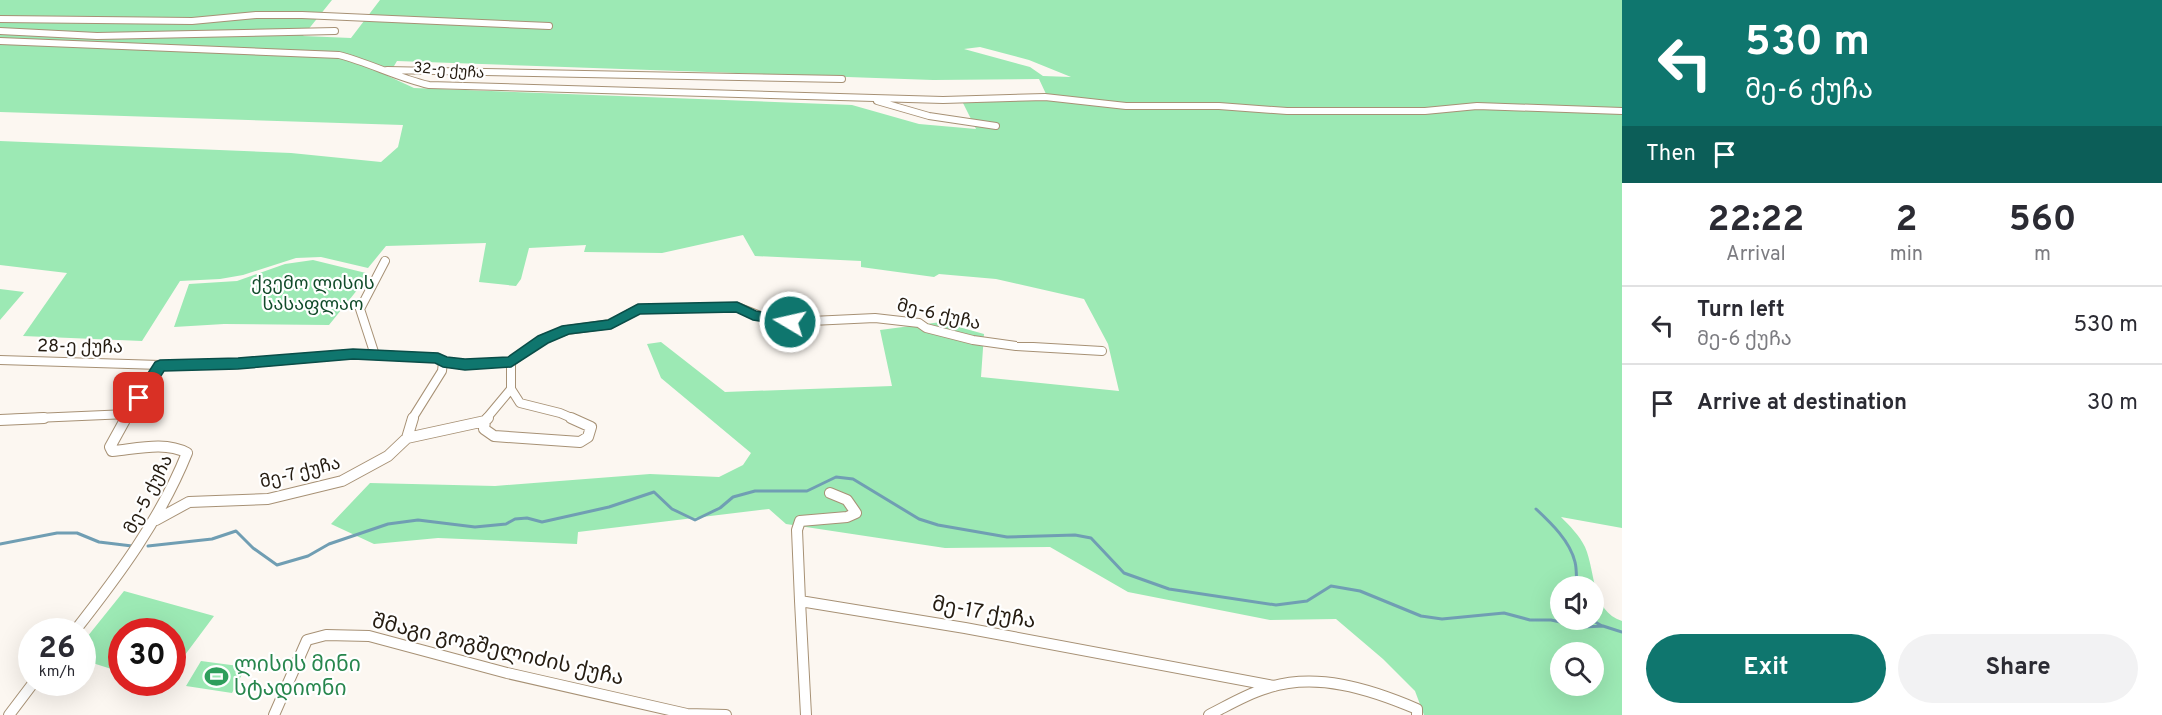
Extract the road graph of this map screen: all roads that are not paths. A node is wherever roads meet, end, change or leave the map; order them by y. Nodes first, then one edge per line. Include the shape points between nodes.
1 (0, 20) edge
2 (549, 26) dead end
3 (335, 30) dead end
4 (0, 31) edge
5 (0, 41) edge
6 (383, 70) junction
7 (842, 79) dead end
8 (865, 98) junction
9 (1622, 111) edge
10 (996, 126) dead end
11 (385, 261) dead end
12 (1102, 351) dead end
13 (375, 355) junction
14 (0, 360) edge
15 (443, 362) junction
16 (511, 362) junction
17 (160, 365) junction
18 (511, 389) junction
19 (128, 414) junction
20 (0, 420) edge
21 (484, 421) junction
22 (407, 438) junction
23 (830, 493) dead end
24 (153, 522) junction
25 (800, 601) junction
26 (85, 618) edge
27 (1274, 686) junction
28 (23, 696) edge
29 (1233, 709) edge
30 (1417, 712) edge
31 (9, 715) edge
32 (274, 715) edge
33 (726, 715) edge
34 (806, 715) edge
35 (1209, 715) edge

1 - 2 street via 192,21 302,15
3 - 4 street via 97,36
5 - 6 street, 32-ე ქუჩა via 339,55
6 - 7 street
6 - 8 street, 32-ე ქუჩა via 406,80 439,85
8 - 9 street via 1045,97 1126,106 1287,111 1425,111 1477,106
8 - 10 street via 929,116
11 - 13 street via 360,309
12 - 16 street, მე-6 ქუჩა via 973,340 919,323 875,318 790,322 753,315 737,307 638,309 611,324 567,330 543,339
13 - 15 street via 438,358
13 - 17 street
14 - 17 street, 28-ე ქუჩა
15 - 16 street
15 - 22 street via 442,371 410,422
16 - 18 street
17 - 19 street
18 - 21 street
18 - 21 street via 520,403 560,413 591,427 588,437 580,442 494,436 484,429
19 - 20 street
19 - 24 street, მე-5 ქუჩა via 110,447 112,451 157,447 181,448 187,453 176,483
21 - 22 street, მე-7 ქუჩა
22 - 24 street, მე-7 ქუჩა via 388,456 342,481 268,499 189,502
23 - 25 street via 847,500 856,513 800,521
24 - 26 street, მე-5 ქუჩა via 139,548
25 - 27 street, მე-17 ქუჩა
25 - 34 street
27 - 29 street
27 - 30 street via 1313,681 1351,686 1391,697
28 - 31 street
29 - 35 street
32 - 33 street, შმაგი გოგშელიძის ქუჩა via 307,640 326,635 369,636 507,673 687,714

